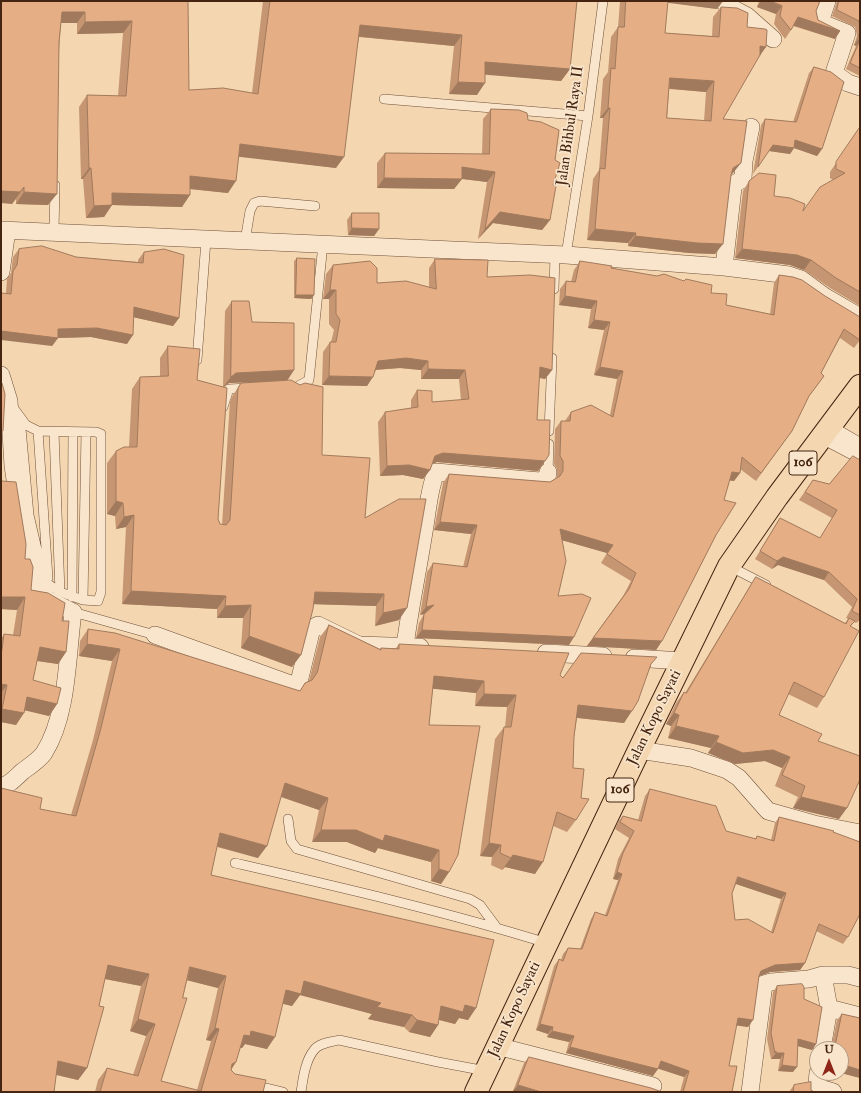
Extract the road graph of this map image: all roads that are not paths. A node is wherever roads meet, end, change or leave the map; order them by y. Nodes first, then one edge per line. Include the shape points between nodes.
1 (603, 1) edge
2 (724, 1) edge
3 (827, 1) edge
4 (773, 39) dead end
5 (860, 87) edge
6 (384, 99) dead end
7 (588, 116) junction
8 (751, 127) dead end
9 (55, 179) edge
10 (315, 206) dead end
11 (4, 230) edge
12 (54, 232) junction
13 (206, 240) junction
14 (245, 241) junction
15 (323, 244) junction
16 (560, 254) junction
17 (724, 267) junction
18 (1, 272) edge
19 (554, 301) edge
20 (860, 317) edge
21 (552, 348) edge
22 (196, 372) edge
23 (1, 375) edge
24 (284, 386) edge
25 (860, 386) edge
26 (260, 387) edge
27 (9, 401) junction
28 (223, 415) edge
29 (20, 418) junction
30 (38, 431) junction
31 (54, 432) junction
32 (73, 432) junction
33 (86, 432) junction
34 (825, 434) junction
35 (860, 447) edge
36 (7, 454) edge
37 (860, 459) edge
38 (548, 472) joint
39 (729, 566) junction
40 (48, 584) junction
41 (777, 591) edge
42 (60, 592) junction
43 (76, 603) junction
44 (155, 635) joint
45 (405, 646) junction
46 (431, 648) edge
47 (531, 652) edge
48 (684, 661) junction
49 (639, 750) junction
50 (1, 786) edge
51 (288, 819) dead end
52 (860, 833) edge
53 (235, 863) dead end
54 (497, 928) junction
55 (546, 943) junction
56 (823, 975) junction
57 (860, 978) edge
58 (829, 1008) junction
59 (860, 1016) edge
60 (823, 1041) edge
61 (497, 1046) junction
62 (486, 1071) junction
63 (242, 1083) edge
64 (817, 1084) edge
65 (653, 1086) dead end
66 (283, 1092) edge
67 (301, 1092) edge
68 (476, 1092) edge
69 (750, 1092) edge
70 (833, 1092) edge

1 - 7 lane, Jalan Bihbul Raya II
2 - 4 street via 747,16
3 - 5 street via 820,22 847,33 834,73 848,83
6 - 7 lane
7 - 16 lane, Jalan Bihbul Raya II
8 - 17 street via 743,179 734,184 733,188
9 - 12 lane
10 - 14 lane via 260,200 254,203 250,211
11 - 12 street
11 - 18 street
12 - 13 street
13 - 14 street
13 - 22 lane
14 - 15 street
15 - 16 street
15 - 24 lane via 309,380 292,391
16 - 17 street
16 - 19 lane, Jalan Bihbul Raya II
17 - 20 street via 789,275 801,279
21 - 38 lane
23 - 27 street
25 - 34 main road, Jalan Kopo Sayati / 106
26 - 28 lane via 229,389 224,399
27 - 29 lane
27 - 36 street
29 - 30 lane via 26,425
29 - 40 lane via 29,515 42,570
30 - 31 lane
30 - 40 lane
31 - 32 lane
31 - 42 lane
32 - 33 lane
32 - 43 lane
33 - 43 lane
33 - 43 lane via 96,432 101,434 102,438 101,592 98,601
34 - 35 street
34 - 37 lane
34 - 39 main road, Jalan Kopo Sayati / 106
36 - 43 street via 24,539 32,571 41,591 47,599
38 - 45 street via 548,478 540,482 436,472 430,487
39 - 41 lane
39 - 48 main road, Jalan Kopo Sayati / 106
40 - 42 lane
42 - 43 lane
43 - 44 lane
43 - 50 street via 63,698 51,741 43,755 12,781
44 - 45 street via 296,686 314,625 359,645
45 - 46 street
47 - 48 street
48 - 49 main road, Jalan Kopo Sayati / 106
49 - 52 street via 691,758 727,770 739,778 768,811
49 - 55 main road, Jalan Kopo Sayati / 106
51 - 54 lane via 291,841 297,849 470,899 480,906
53 - 54 lane via 338,886
54 - 55 lane
55 - 61 main road, Jalan Kopo Sayati / 106
56 - 57 street via 848,975
56 - 58 street
56 - 69 street via 764,984
58 - 59 street
58 - 60 street
61 - 62 main road, Jalan Kopo Sayati / 106
61 - 65 street
62 - 67 lane via 339,1040 323,1043 314,1049 304,1072
62 - 68 main road, Jalan Kopo Sayati / 106
63 - 66 lane
64 - 70 street

